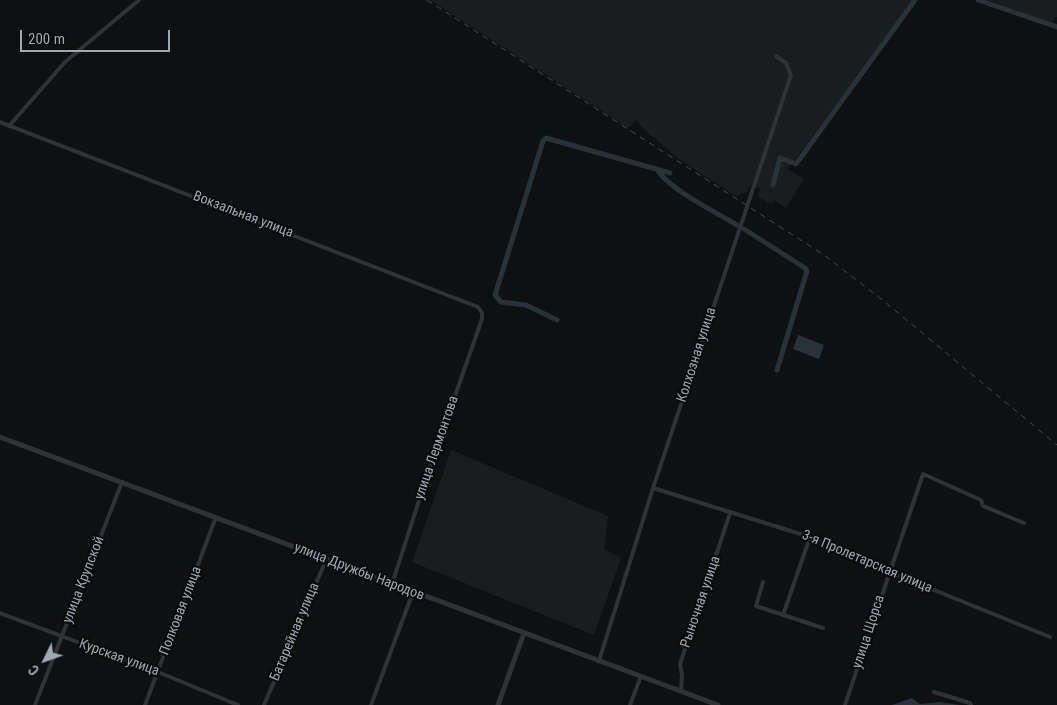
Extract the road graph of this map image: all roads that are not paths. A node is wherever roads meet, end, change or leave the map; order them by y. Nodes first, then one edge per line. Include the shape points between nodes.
1 (139, 0) edge
2 (776, 56) dead end
3 (0, 122) edge
4 (10, 126) junction
5 (482, 313) joint
6 (0, 437) edge
7 (122, 482) junction
8 (653, 488) junction
9 (730, 513) junction
10 (216, 517) junction
11 (1024, 523) dead end
12 (810, 537) junction
13 (326, 560) junction
14 (889, 570) junction
15 (764, 582) dead end
16 (392, 584) junction
17 (413, 592) junction
18 (0, 613) edge
19 (783, 615) junction
20 (508, 627) junction
21 (823, 628) dead end
22 (524, 633) junction
23 (62, 637) junction
24 (1050, 637) dead end
25 (536, 638) junction
26 (519, 647) junction
27 (599, 661) junction
28 (158, 672) junction
29 (641, 676) junction
30 (681, 691) junction
31 (934, 692) dead end
32 (35, 705) edge
33 (145, 705) edge
34 (238, 705) edge
35 (264, 705) edge
36 (371, 705) edge
37 (498, 705) edge
38 (630, 705) edge
39 (718, 705) edge
40 (844, 705) edge
41 (971, 705) edge

1 - 4 street via 65,62
2 - 8 street, Колхозная улица via 786,63 791,74
3 - 4 street, Вокзальная улица
4 - 5 street, Вокзальная улица via 462,300 478,307
5 - 16 street, улица Лермонтова via 480,327
6 - 7 street, улица Дружбы Народов
7 - 10 street, улица Дружбы Народов
7 - 23 street, улица Крупской
8 - 9 street, 3-я Пролетарская улица
8 - 27 street, Колхозная улица
9 - 12 street, 3-я Пролетарская улица
9 - 30 street, Рыночная улица via 680,664
10 - 13 street, улица Дружбы Народов
10 - 28 street, Полковая улица
11 - 14 street, улица Щорса via 983,506 981,500 923,474
12 - 14 street, 3-я Пролетарская улица
12 - 19 street
13 - 16 street, улица Дружбы Народов
13 - 35 street, Батарейная улица
14 - 24 street, 3-я Пролетарская улица
14 - 40 street, улица Щорса
15 - 19 street via 756,606
16 - 17 street, улица Дружбы Народов
17 - 20 street, улица Дружбы Народов
17 - 36 street
18 - 23 street, Курская улица
19 - 21 street
20 - 22 street, улица Дружбы Народов
20 - 26 street via 518,636
22 - 25 street, улица Дружбы Народов
22 - 26 street
23 - 28 street, Курская улица
23 - 32 street, улица Крупской
25 - 26 street via 527,639
25 - 27 street, улица Дружбы Народов
26 - 37 street
27 - 29 street, улица Дружбы Народов
28 - 33 street, Полковая улица
28 - 34 street, Курская улица
29 - 30 street, улица Дружбы Народов
29 - 38 street
30 - 39 street, улица Дружбы Народов
31 - 41 street

